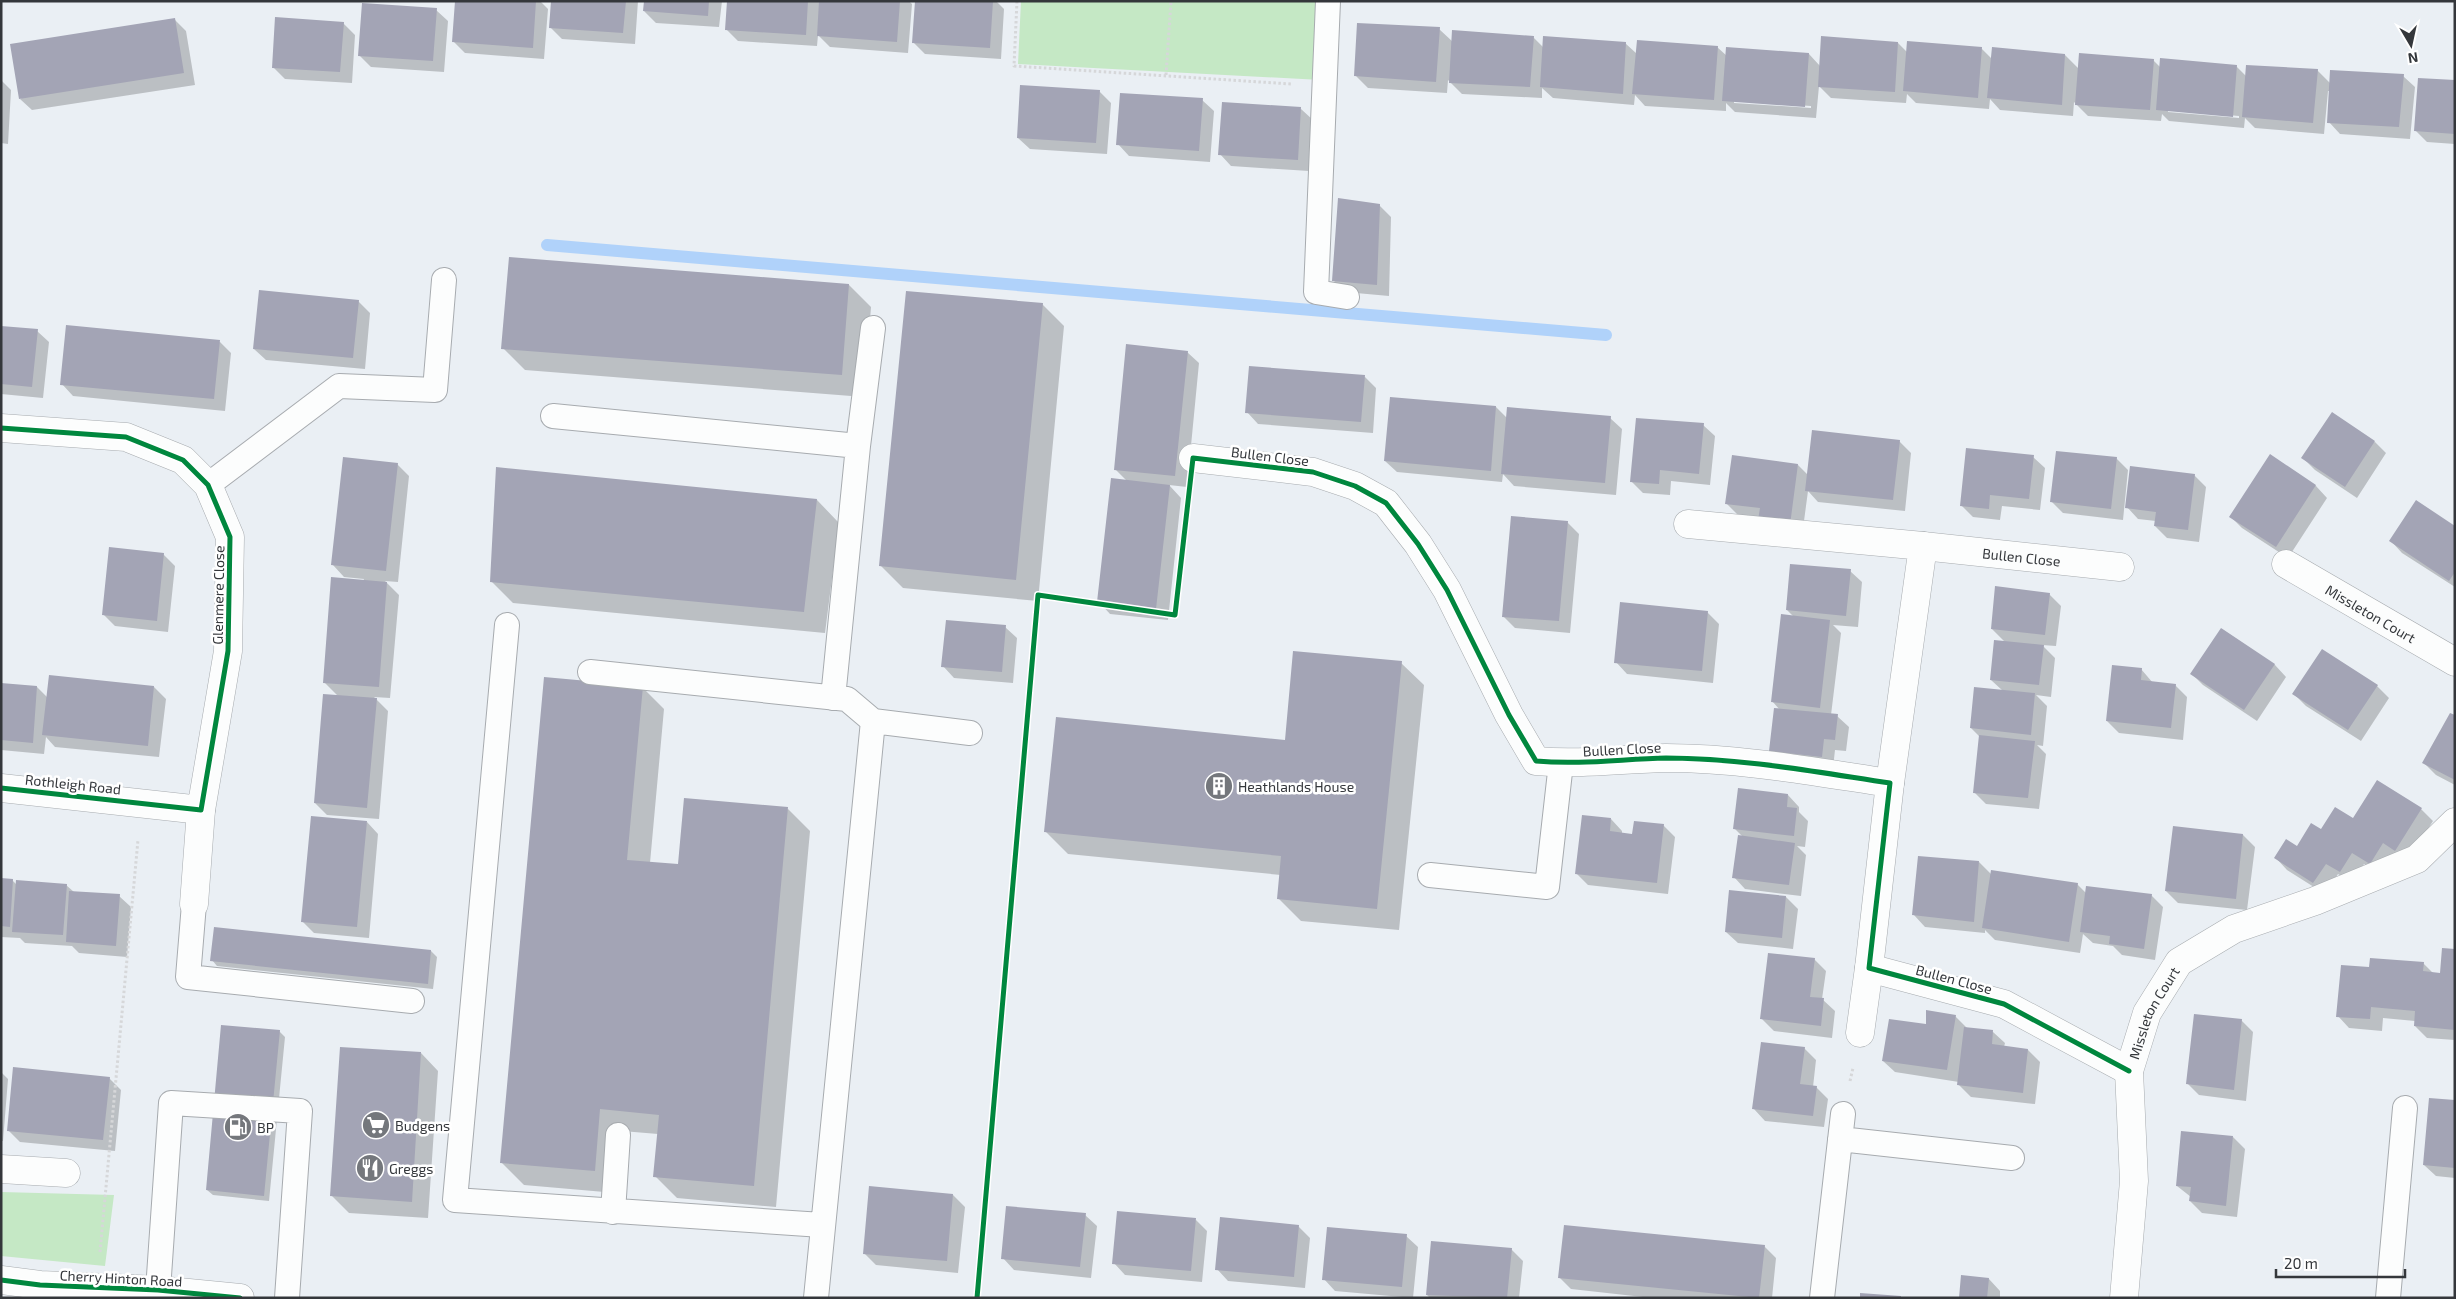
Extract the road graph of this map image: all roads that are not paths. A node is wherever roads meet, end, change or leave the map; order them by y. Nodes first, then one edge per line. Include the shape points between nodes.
1 (1328, 1) edge
2 (444, 280) dead end
3 (1347, 297) dead end
4 (872, 328) dead end
5 (553, 416) dead end
6 (1, 428) edge
7 (858, 446) junction
8 (1193, 458) dead end
9 (208, 485) junction
10 (1688, 524) dead end
11 (1923, 546) junction
12 (2286, 564) dead end
13 (2120, 567) dead end
14 (507, 625) dead end
15 (2455, 662) edge
16 (590, 672) dead end
17 (833, 698) junction
18 (873, 721) junction
19 (970, 733) dead end
20 (1561, 764) junction
21 (1890, 783) junction
22 (1, 788) edge
23 (201, 810) junction
24 (2450, 838) edge
25 (1430, 875) dead end
26 (194, 904) joint
27 (1869, 968) junction
28 (412, 1001) dead end
29 (1860, 1033) road end
30 (2129, 1071) junction
31 (2405, 1108) dead end
32 (1843, 1114) road end
33 (618, 1135) dead end
34 (1840, 1139) junction
35 (2012, 1158) dead end
36 (1, 1169) edge
37 (66, 1173) dead end
38 (613, 1212) junction
39 (822, 1225) junction
40 (1, 1280) edge
41 (158, 1290) junction
42 (39, 1291) edge
43 (240, 1298) edge
44 (287, 1298) edge
45 (816, 1298) edge
46 (1822, 1298) edge
47 (2124, 1298) edge
48 (2388, 1298) edge

1 - 3 lane via 1316,292
2 - 9 lane via 435,390 339,386
4 - 7 lane
5 - 7 lane
6 - 9 street, Glenmere Close via 126,437 183,460
7 - 17 lane
8 - 20 street, Bullen Close via 1313,472 1355,486 1386,503 1448,590 1509,715 1536,761
9 - 23 street, Glenmere Close via 230,537 228,651
10 - 11 street, Bullen Close
11 - 13 street, Bullen Close
11 - 21 street
12 - 15 street, Missleton Court
14 - 38 lane via 455,1200
16 - 17 lane
17 - 18 lane via 847,699
18 - 19 lane
18 - 39 lane
20 - 21 street, Bullen Close via 1667,758 1772,765
20 - 25 lane via 1547,887
21 - 27 street
22 - 23 street, Rothleigh Road
23 - 26 street, Glenmere Close
24 - 30 street, Missleton Court via 2417,859 2315,901 2234,929 2179,962 2147,1013
26 - 28 lane via 188,976
27 - 29 street
27 - 30 street, Bullen Close via 2004,1004
30 - 47 street, Missleton Court via 2134,1181
31 - 48 lane
32 - 34 lane
33 - 38 lane
34 - 35 lane
34 - 46 lane
36 - 37 street
38 - 39 lane
39 - 45 lane
40 - 42 street, Cherry Hinton Road
41 - 42 street, Cherry Hinton Road via 97,1288
41 - 43 street, Cherry Hinton Road
41 - 44 lane via 171,1103 300,1111

